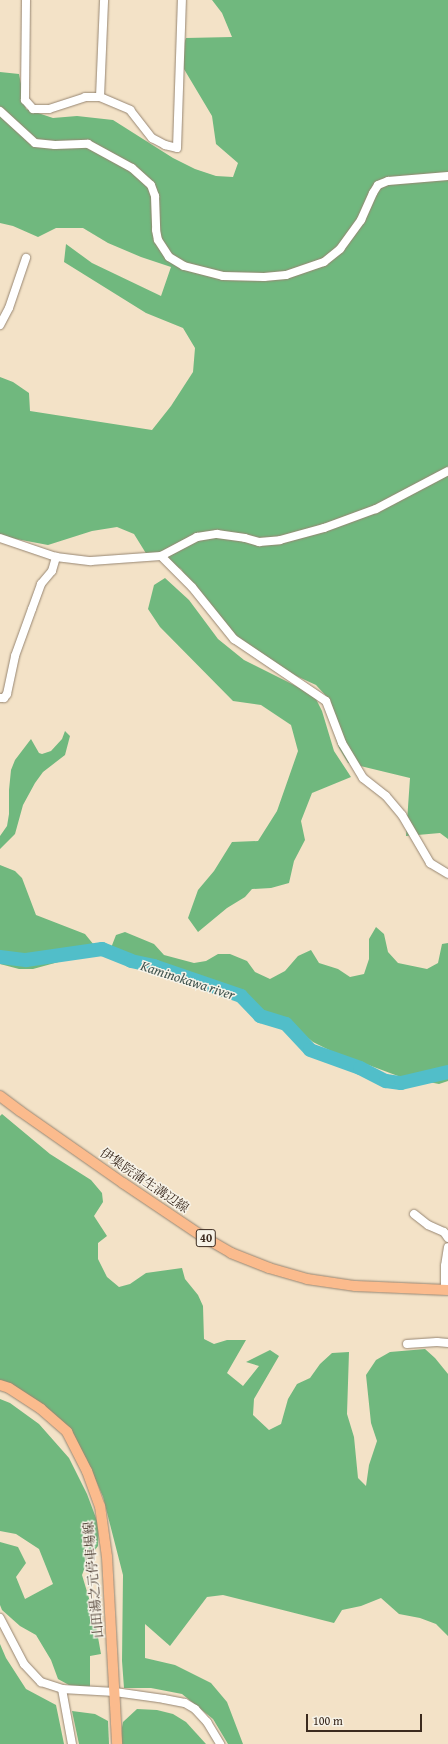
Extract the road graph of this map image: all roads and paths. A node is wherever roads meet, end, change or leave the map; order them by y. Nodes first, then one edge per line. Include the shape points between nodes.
1 (26, 0) edge
2 (104, 0) edge
3 (182, 0) edge
4 (100, 97) junction
5 (0, 110) edge
6 (448, 176) edge
7 (26, 258) dead end
8 (0, 325) edge
9 (448, 471) edge
10 (0, 538) edge
11 (161, 556) junction
12 (56, 557) junction
13 (0, 698) edge
14 (448, 874) edge
15 (0, 1096) edge
16 (414, 1214) dead end
17 (448, 1238) edge
18 (448, 1247) edge
19 (446, 1290) edge
20 (448, 1343) edge
21 (407, 1344) dead end
22 (0, 1385) edge
23 (0, 1618) edge
24 (62, 1689) junction
25 (115, 1692) junction
26 (72, 1744) edge
27 (117, 1744) edge
28 (220, 1744) edge

1 - 4 street via 25,100 33,109 49,109 84,97
2 - 4 street
3 - 4 street via 177,148 152,138 130,110
5 - 6 street via 34,143 88,144 132,168 151,186 155,196 158,240 169,257 184,266 223,276 286,275 324,262 340,249 361,220 378,185 388,181
7 - 8 street via 9,308
9 - 11 street via 376,509 324,528 280,540 259,542 217,534 197,537
10 - 12 street
11 - 12 street via 91,561
11 - 14 street via 192,587 234,639 326,701 342,743 364,778 386,796 402,815 430,863
12 - 13 street via 52,571 41,584 15,656 7,694
15 - 19 main road, 伊集院蒲生溝辺線 / 40 via 123,1183 231,1253 307,1279 355,1286
16 - 17 street via 428,1225 444,1232
18 - 19 street via 445,1266
20 - 21 street
22 - 25 main road, 山田湯之元停車場線 via 41,1409 68,1432 87,1471 100,1506 107,1557
23 - 24 street via 24,1664 41,1682
24 - 25 street
24 - 26 street
25 - 27 main road, 山田湯之元停車場線
25 - 28 street via 185,1703 199,1713

